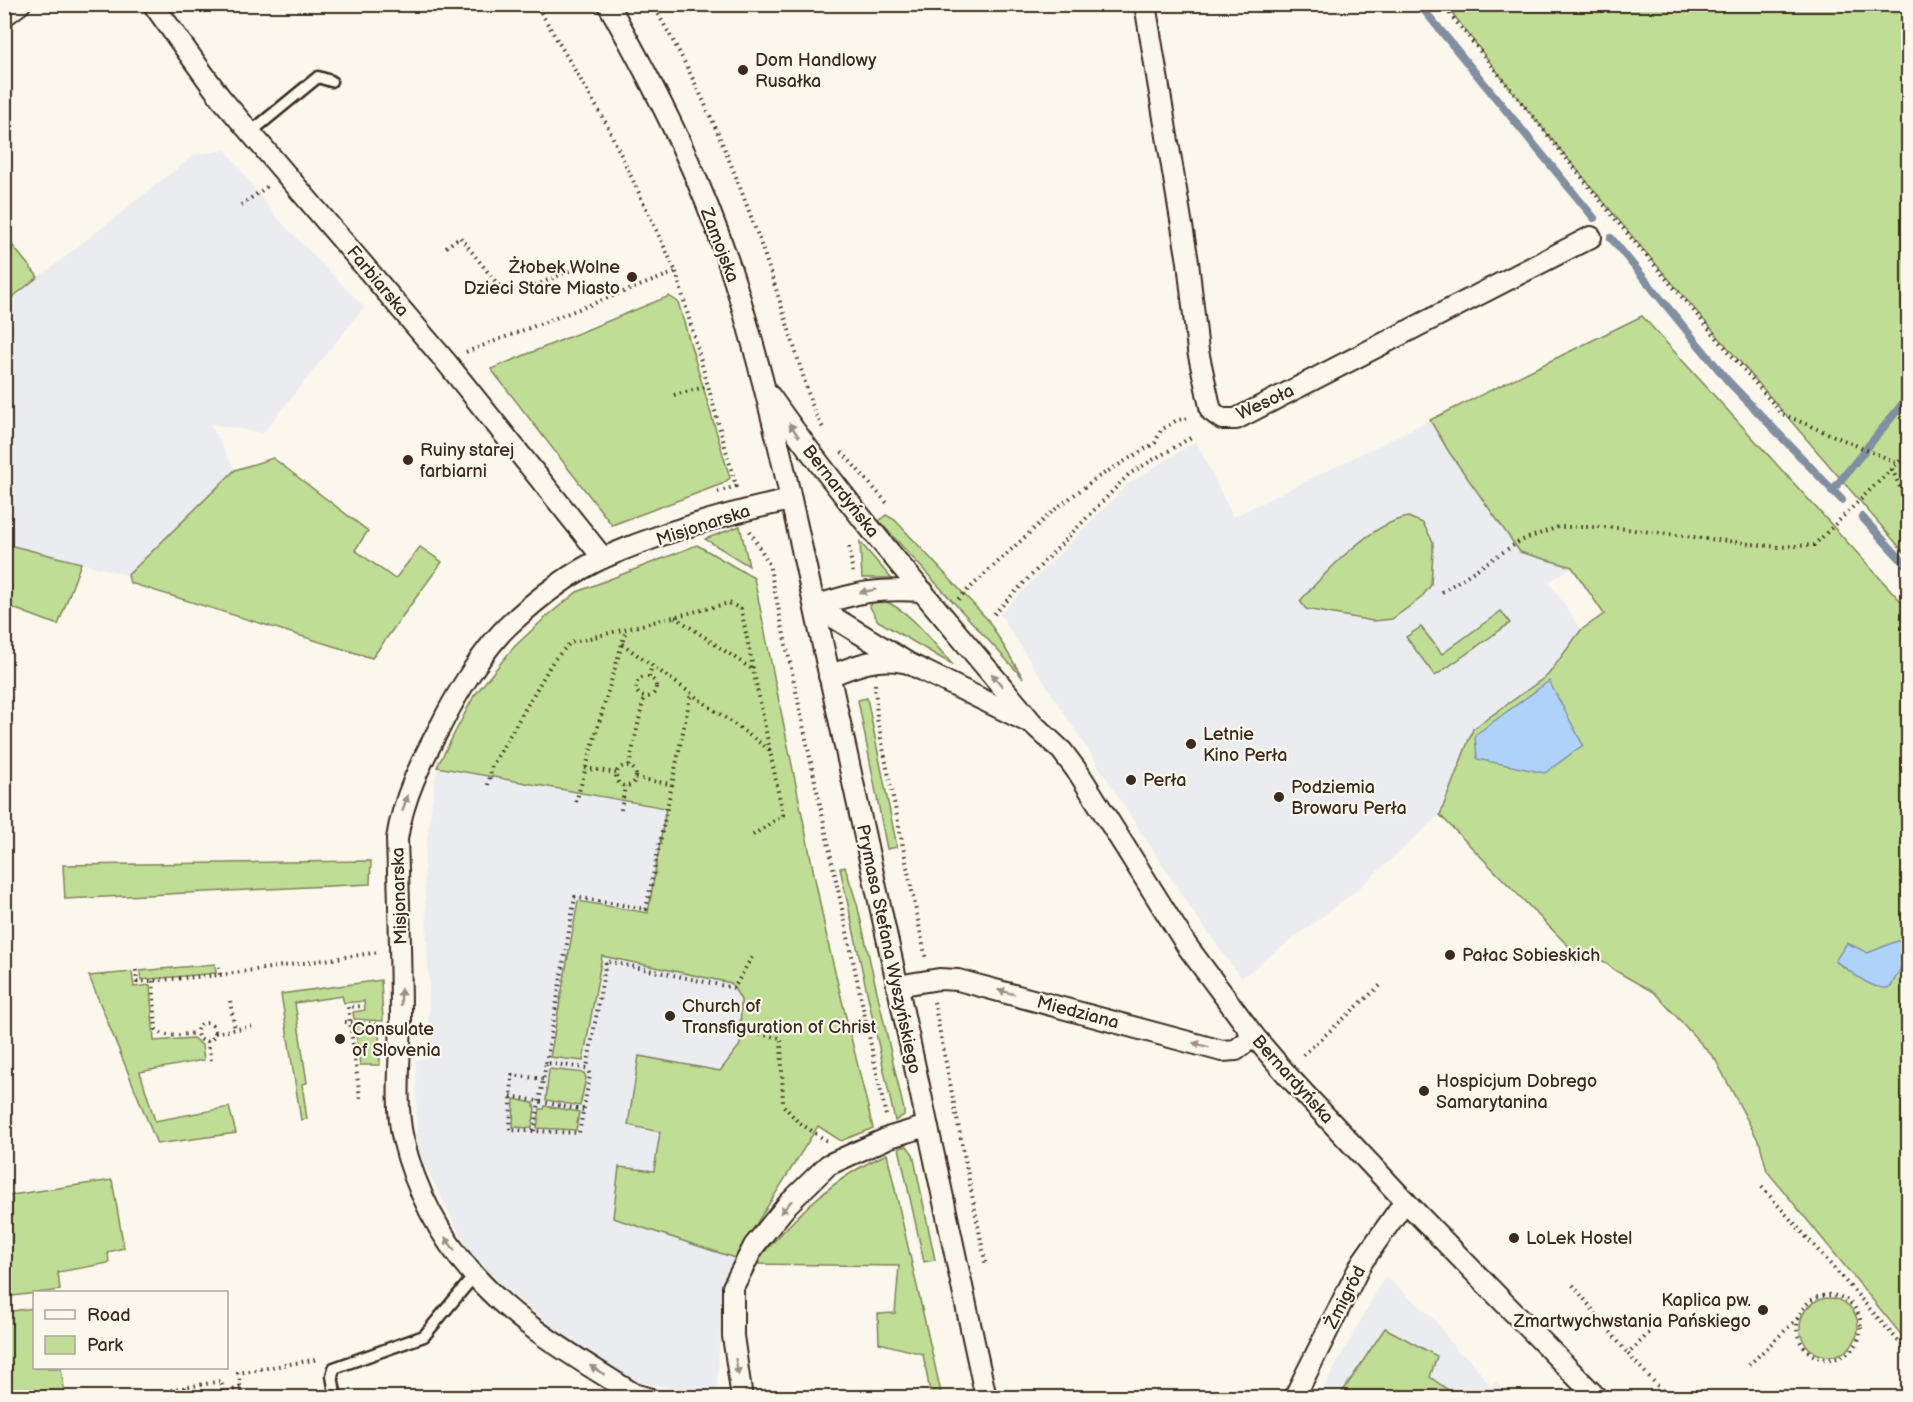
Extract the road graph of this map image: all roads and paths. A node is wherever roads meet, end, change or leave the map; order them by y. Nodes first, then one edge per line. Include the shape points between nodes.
1 (20, 4) edge
2 (153, 4) edge
3 (536, 4) edge
4 (608, 4) edge
5 (652, 4) edge
6 (1145, 4) edge
7 (1442, 4) edge
8 (4, 16) edge
9 (331, 81) dead end
10 (251, 132) junction
11 (269, 186) dead end
12 (241, 205) dead end
13 (1591, 237) dead end
14 (446, 248) dead end
15 (595, 260) dead end
16 (676, 272) junction
17 (457, 344) dead end
18 (465, 353) junction
19 (471, 362) dead end
20 (709, 386) junction
21 (765, 388) junction
22 (674, 395) dead end
23 (1211, 411) junction
24 (1192, 437) dead end
25 (829, 438) dead end
26 (835, 445) dead end
27 (1908, 453) edge
28 (1898, 464) junction
29 (1892, 469) junction
30 (710, 495) dead end
31 (790, 500) junction
32 (887, 503) dead end
33 (1908, 505) edge
34 (603, 558) junction
35 (769, 564) dead end
36 (923, 591) junction
37 (1442, 592) dead end
38 (815, 606) junction
39 (942, 613) junction
40 (994, 614) dead end
41 (675, 617) junction
42 (626, 629) junction
43 (622, 644) junction
44 (908, 663) junction
45 (652, 666) junction
46 (754, 671) junction
47 (829, 676) junction
48 (649, 677) junction
49 (691, 693) junction
50 (644, 697) junction
51 (1034, 725) junction
52 (770, 750) junction
53 (629, 766) junction
54 (585, 768) junction
55 (617, 773) junction
56 (636, 778) junction
57 (670, 784) junction
58 (488, 785) dead end
59 (625, 786) junction
60 (576, 802) dead end
61 (621, 810) dead end
62 (750, 837) dead end
63 (387, 951) dead end
64 (752, 957) dead end
65 (219, 963) dead end
66 (136, 970) dead end
67 (220, 975) junction
68 (153, 981) junction
69 (1382, 984) dead end
70 (897, 986) junction
71 (230, 1001) dead end
72 (362, 1006) dead end
73 (348, 1021) junction
74 (388, 1025) dead end
75 (255, 1026) dead end
76 (235, 1030) junction
77 (736, 1030) dead end
78 (196, 1033) junction
79 (215, 1033) junction
80 (1254, 1036) junction
81 (207, 1041) junction
82 (1303, 1055) dead end
83 (211, 1060) dead end
84 (546, 1063) junction
85 (587, 1068) junction
86 (543, 1080) junction
87 (511, 1096) junction
88 (360, 1098) dead end
89 (539, 1101) junction
90 (583, 1110) junction
91 (927, 1126) junction
92 (534, 1131) junction
93 (891, 1137) junction
94 (836, 1147) dead end
95 (1762, 1187) dead end
96 (1405, 1201) junction
97 (474, 1276) junction
98 (1574, 1285) dead end
99 (1798, 1318) junction
100 (1649, 1333) dead end
101 (1908, 1352) edge
102 (1628, 1354) junction
103 (328, 1357) dead end
104 (1749, 1365) dead end
105 (204, 1384) junction
106 (184, 1387) junction
107 (241, 1388) junction
108 (223, 1392) junction
109 (206, 1395) junction
110 (195, 1397) edge
111 (167, 1398) edge
112 (186, 1398) edge
113 (242, 1398) edge
114 (336, 1398) edge
115 (648, 1398) edge
116 (742, 1398) edge
117 (986, 1398) edge
118 (1294, 1398) edge
119 (1597, 1398) edge
120 (1669, 1398) edge

1 - 8 street
2 - 10 street, Farbiarska via 220,97
3 - 16 path via 606,123
4 - 21 street, Zamojska via 668,117 717,233
5 - 25 path via 677,46 721,142 762,250 813,409
6 - 23 street, Wesoła via 1188,262 1198,351
7 - 28 path via 1621,226 1782,414
9 - 10 lane via 318,77
10 - 34 street, Farbiarska via 447,363
11 - 12 path
13 - 23 street, Wesoła via 1236,419 1222,419
14 - 15 path via 460,237 503,291 518,292
16 - 18 path
16 - 20 path
17 - 18 path
18 - 19 path
20 - 22 path
20 - 30 path via 736,486
21 - 31 street, Zamojska
36 -> 21 street, Bernardyńska via 813,457
23 - 39 path via 1177,420 1161,430 1155,443 1053,510
24 - 40 path via 1129,474
26 - 32 path
27 - 28 path
28 - 29 path
29 - 33 path
29 - 37 path via 1814,545 1777,548 1609,527 1558,527 1520,541
31 - 34 street, Misjonarska via 743,510
31 - 38 street, Prymasa Stefana Wyszyńskiego
97 -> 34 street, Misjonarska via 429,1210 402,1137 397,839 400,819 436,733 493,645 509,625 553,589
35 - 93 path
36 -> 38 street via 882,588
36 - 39 street, Bernardyńska
38 - 44 street, Bernardyńska
38 - 47 street, Prymasa Stefana Wyszyńskiego
51 -> 39 street, Bernardyńska
41 - 42 path
41 - 46 path
41 - 46 path via 729,603 741,609
42 - 43 path
42 - 58 path via 570,643 553,661 492,766
43 - 45 path
43 - 54 path
44 - 47 street, Bernardyńska via 869,661
44 - 51 street, Bernardyńska
45 - 48 path
45 - 49 path
46 - 52 path
47 - 70 street, Prymasa Stefana Wyszyńskiego
48 - 50 path via 656,687 654,693
48 - 50 path via 642,677 636,685
49 - 52 path
49 - 57 path
50 - 53 path
51 - 80 street, Bernardyńska via 1062,751 1080,775 1187,946
52 - 62 path via 783,815
53 - 55 path via 623,766
53 - 56 path via 635,770
54 - 55 path
54 - 60 path
55 - 59 path via 618,781
56 - 57 path
56 - 59 path via 633,784
57 - 84 path via 646,909 575,897
59 - 61 path
63 - 67 path
64 - 85 path via 734,988 606,961
65 - 67 path
66 - 68 path via 137,982
67 - 68 path
68 - 78 path via 159,1033
69 - 82 path
80 -> 70 street, Miedziana via 1236,1050 1222,1051 958,980
70 - 91 street, Prymasa Stefana Wyszyńskiego
71 - 76 path
72 - 73 path via 348,1007
73 - 74 path
73 - 88 path
75 - 76 path
76 - 79 path
77 - 94 path via 781,1038 783,1105 798,1122
78 - 79 path via 206,1023
78 - 81 path via 199,1039
79 - 81 path
80 - 96 street, Bernardyńska
81 - 83 path
84 - 85 path
84 - 86 path
85 - 90 path via 590,1075
86 - 87 path via 512,1075
86 - 89 path
87 - 89 path
87 - 92 path via 510,1130
89 - 90 path
89 - 92 path
90 - 92 path via 579,1133
91 - 93 street
91 - 117 street, Prymasa Stefana Wyszyńskiego
93 -> 116 street via 828,1166 788,1204 754,1246 733,1287 733,1336
95 - 101 path
96 - 118 street, Żmigród via 1362,1262
96 - 119 street, Bernardyńska
97 - 114 lane via 424,1336 334,1368
115 -> 97 street, Misjonarska via 634,1394 544,1336
98 - 102 path
99 - 99 path via 1802,1344 1816,1356 1826,1359 1845,1354 1858,1340 1860,1320 1841,1298 1821,1296 1812,1300
99 - 104 path
100 - 102 path
102 - 120 path
103 - 107 path via 238,1373
105 - 106 path
105 - 108 path via 221,1381
105 - 109 path
106 - 111 path via 166,1391
106 - 112 path
107 - 108 path
107 - 113 path
108 - 109 path
109 - 110 path

